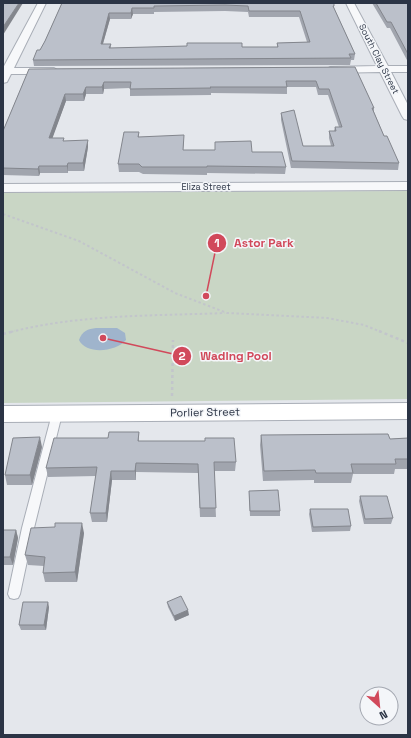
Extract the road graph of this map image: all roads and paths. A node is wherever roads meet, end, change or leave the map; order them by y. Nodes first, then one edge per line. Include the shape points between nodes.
1 (42, 3) edge
2 (350, 3) edge
3 (384, 69) junction
4 (408, 69) edge
5 (316, 70) edge
6 (63, 71) edge
7 (4, 74) edge
8 (408, 116) edge
9 (408, 186) edge
10 (3, 188) edge
11 (3, 214) edge
12 (227, 313) junction
13 (3, 334) edge
14 (173, 340) dead end
15 (408, 343) edge
16 (172, 399) dead end
17 (408, 411) edge
18 (3, 414) edge
19 (57, 414) junction
20 (14, 594) dead end

1 - 7 street
2 - 3 street, South Clay Street
3 - 4 street
3 - 5 street
3 - 8 street, South Clay Street
6 - 7 street
9 - 10 street, Eliza Street
11 - 12 path via 79,241 175,293
12 - 13 path via 76,321 24,328
12 - 15 path via 327,318 364,325
14 - 16 path
17 - 19 street, Porlier Street
18 - 19 street, Porlier Street
19 - 20 lane

